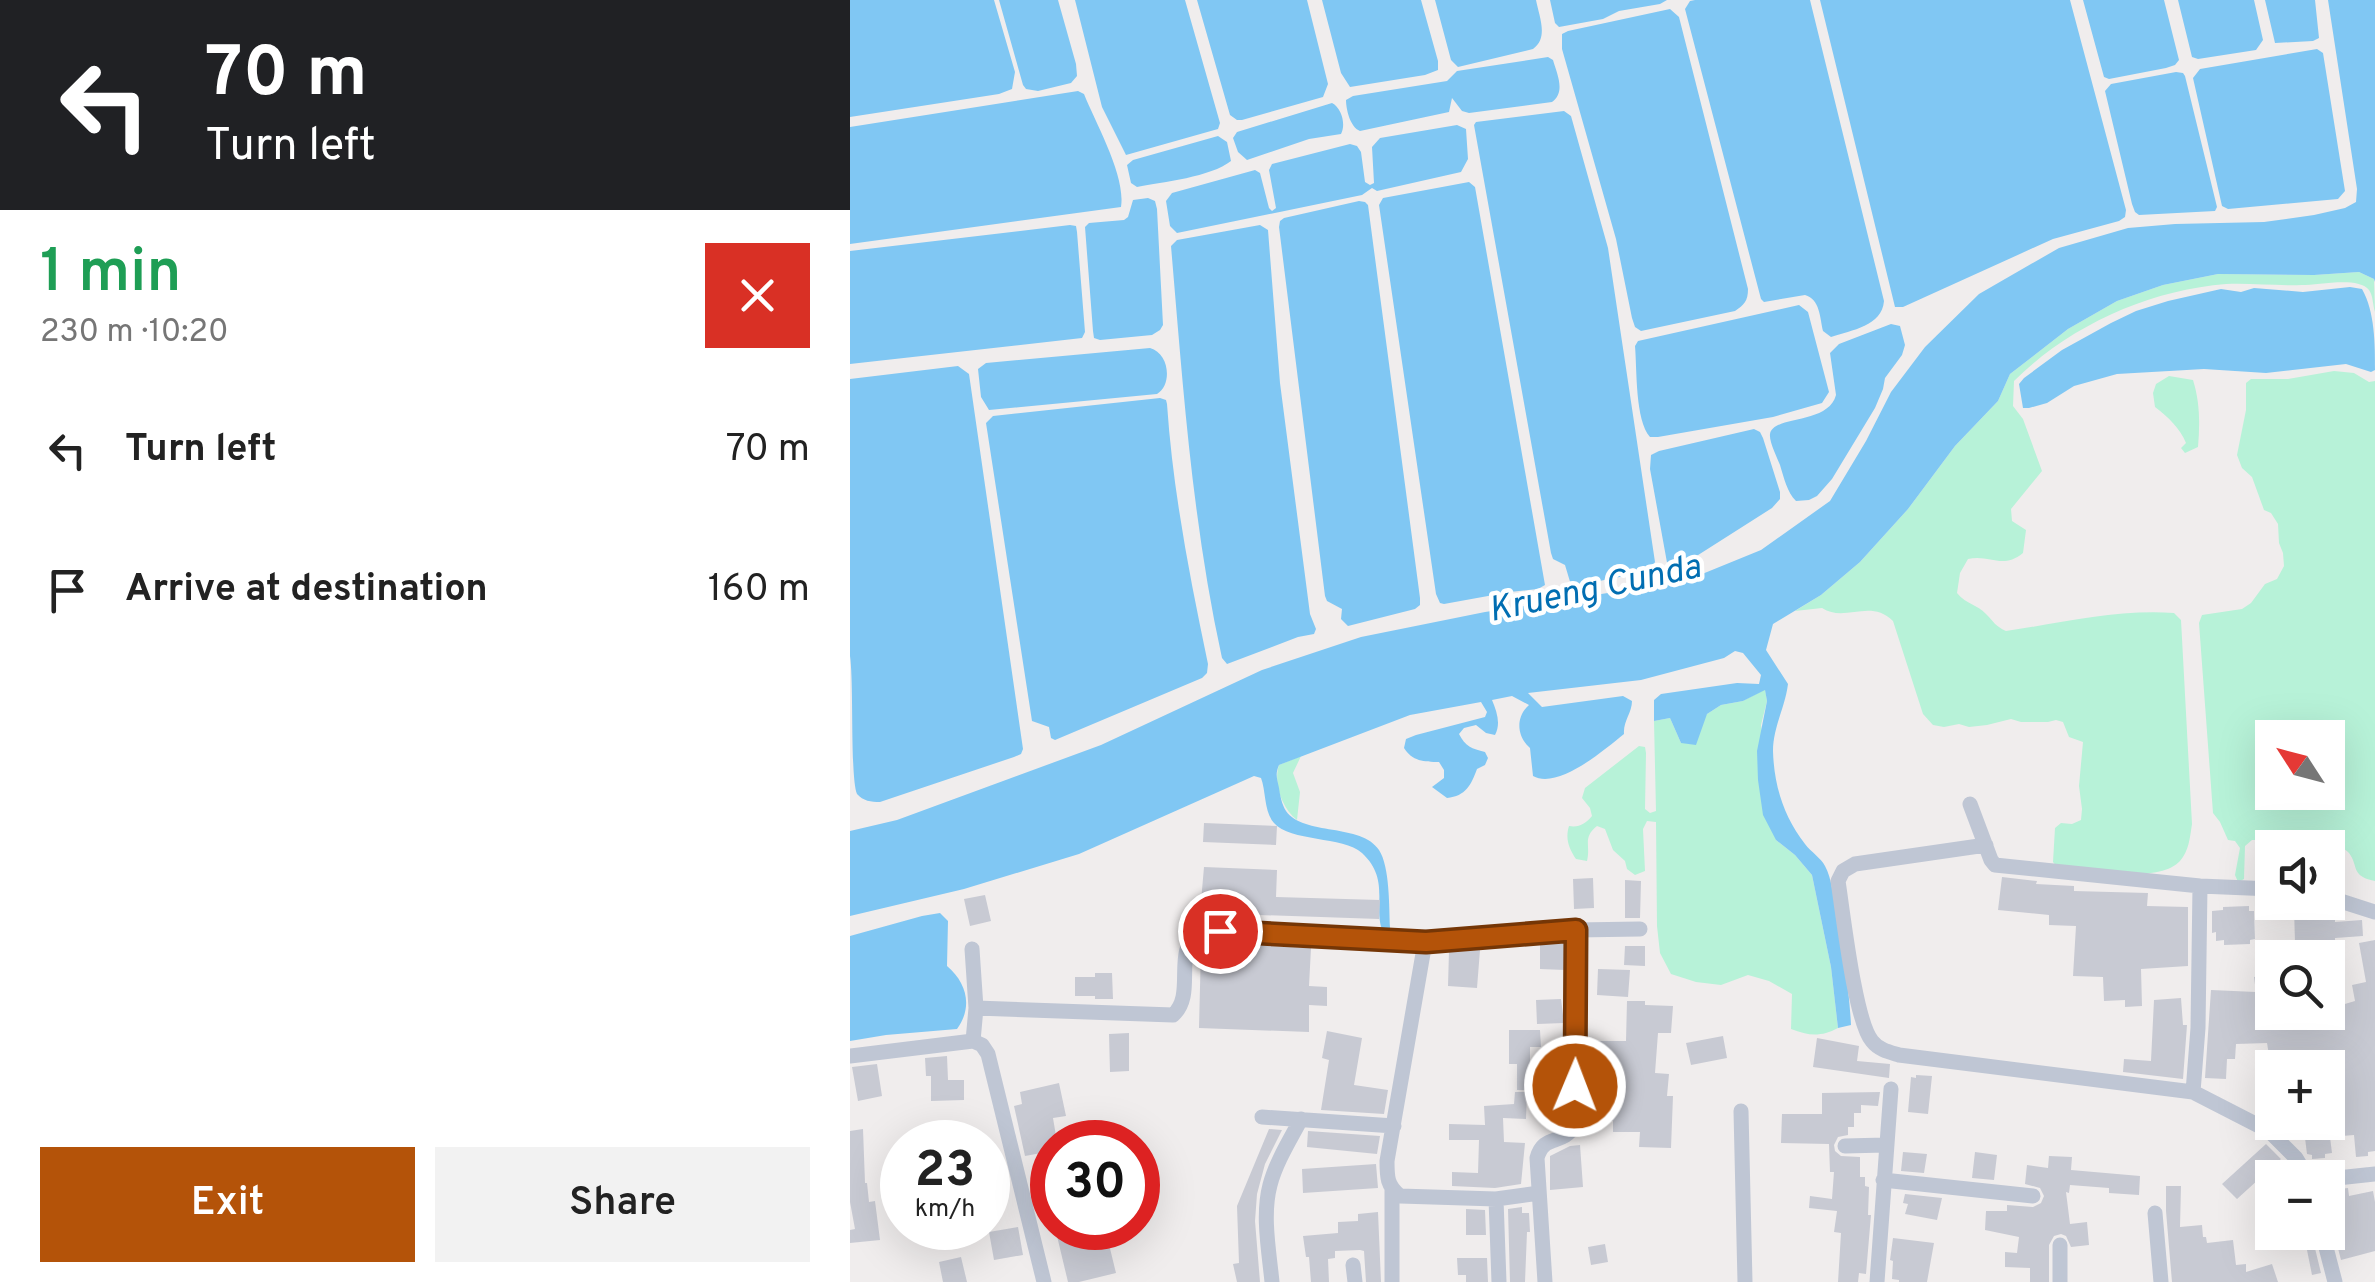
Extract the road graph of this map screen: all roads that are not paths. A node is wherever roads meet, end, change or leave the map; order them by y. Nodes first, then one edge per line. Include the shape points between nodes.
1 (1970, 804) dead end
2 (1986, 845) junction
3 (2200, 886) junction
4 (2255, 888) edge
5 (2345, 902) edge
6 (2375, 912) edge
7 (1640, 929) dead end
8 (1576, 930) junction
9 (1426, 942) junction
10 (972, 949) dead end
11 (976, 1008) junction
12 (972, 1042) junction
13 (850, 1056) edge
14 (1891, 1089) dead end
15 (2193, 1092) junction
16 (1741, 1110) dead end
17 (1262, 1117) dead end
18 (1300, 1118) junction
19 (1394, 1126) junction
20 (1886, 1144) junction
21 (1845, 1146) dead end
22 (2297, 1160) edge
23 (2375, 1174) edge
24 (2345, 1177) edge
25 (1883, 1180) junction
26 (1392, 1190) junction
27 (1539, 1193) junction
28 (2033, 1196) dead end
29 (1496, 1199) junction
30 (2155, 1213) dead end
31 (2060, 1245) dead end
32 (2327, 1250) edge
33 (1354, 1264) dead end
34 (1044, 1282) edge
35 (1272, 1282) edge
36 (1354, 1282) edge
37 (1392, 1282) edge
38 (1499, 1282) edge
39 (1545, 1282) edge
40 (1745, 1282) edge
41 (1877, 1282) edge
42 (2060, 1282) edge
43 (2161, 1282) edge
44 (2335, 1282) edge

1 - 2 street
2 - 3 street via 2000,866
2 - 15 street via 1843,871 1838,881 1862,1020 1874,1044 1900,1055
3 - 4 street
3 - 15 street
5 - 6 street
7 - 8 street
8 - 9 street
8 - 27 street via 1574,1125 1561,1140 1540,1147
9 - 11 street via 1200,932 1186,946 1183,999 1173,1015
9 - 19 street
10 - 11 street
11 - 12 street
12 - 13 street
12 - 34 street via 988,1054
14 - 20 street
15 - 22 street via 2269,1131
16 - 40 street
17 - 18 street
18 - 19 street
18 - 35 street via 1269,1189
19 - 26 street via 1386,1178
20 - 21 street
20 - 25 street
23 - 24 street
25 - 28 street
25 - 41 street
26 - 29 street via 1400,1196
26 - 37 street
27 - 29 street
27 - 39 street
29 - 38 street
30 - 43 street
31 - 42 street
32 - 44 street
33 - 36 street

